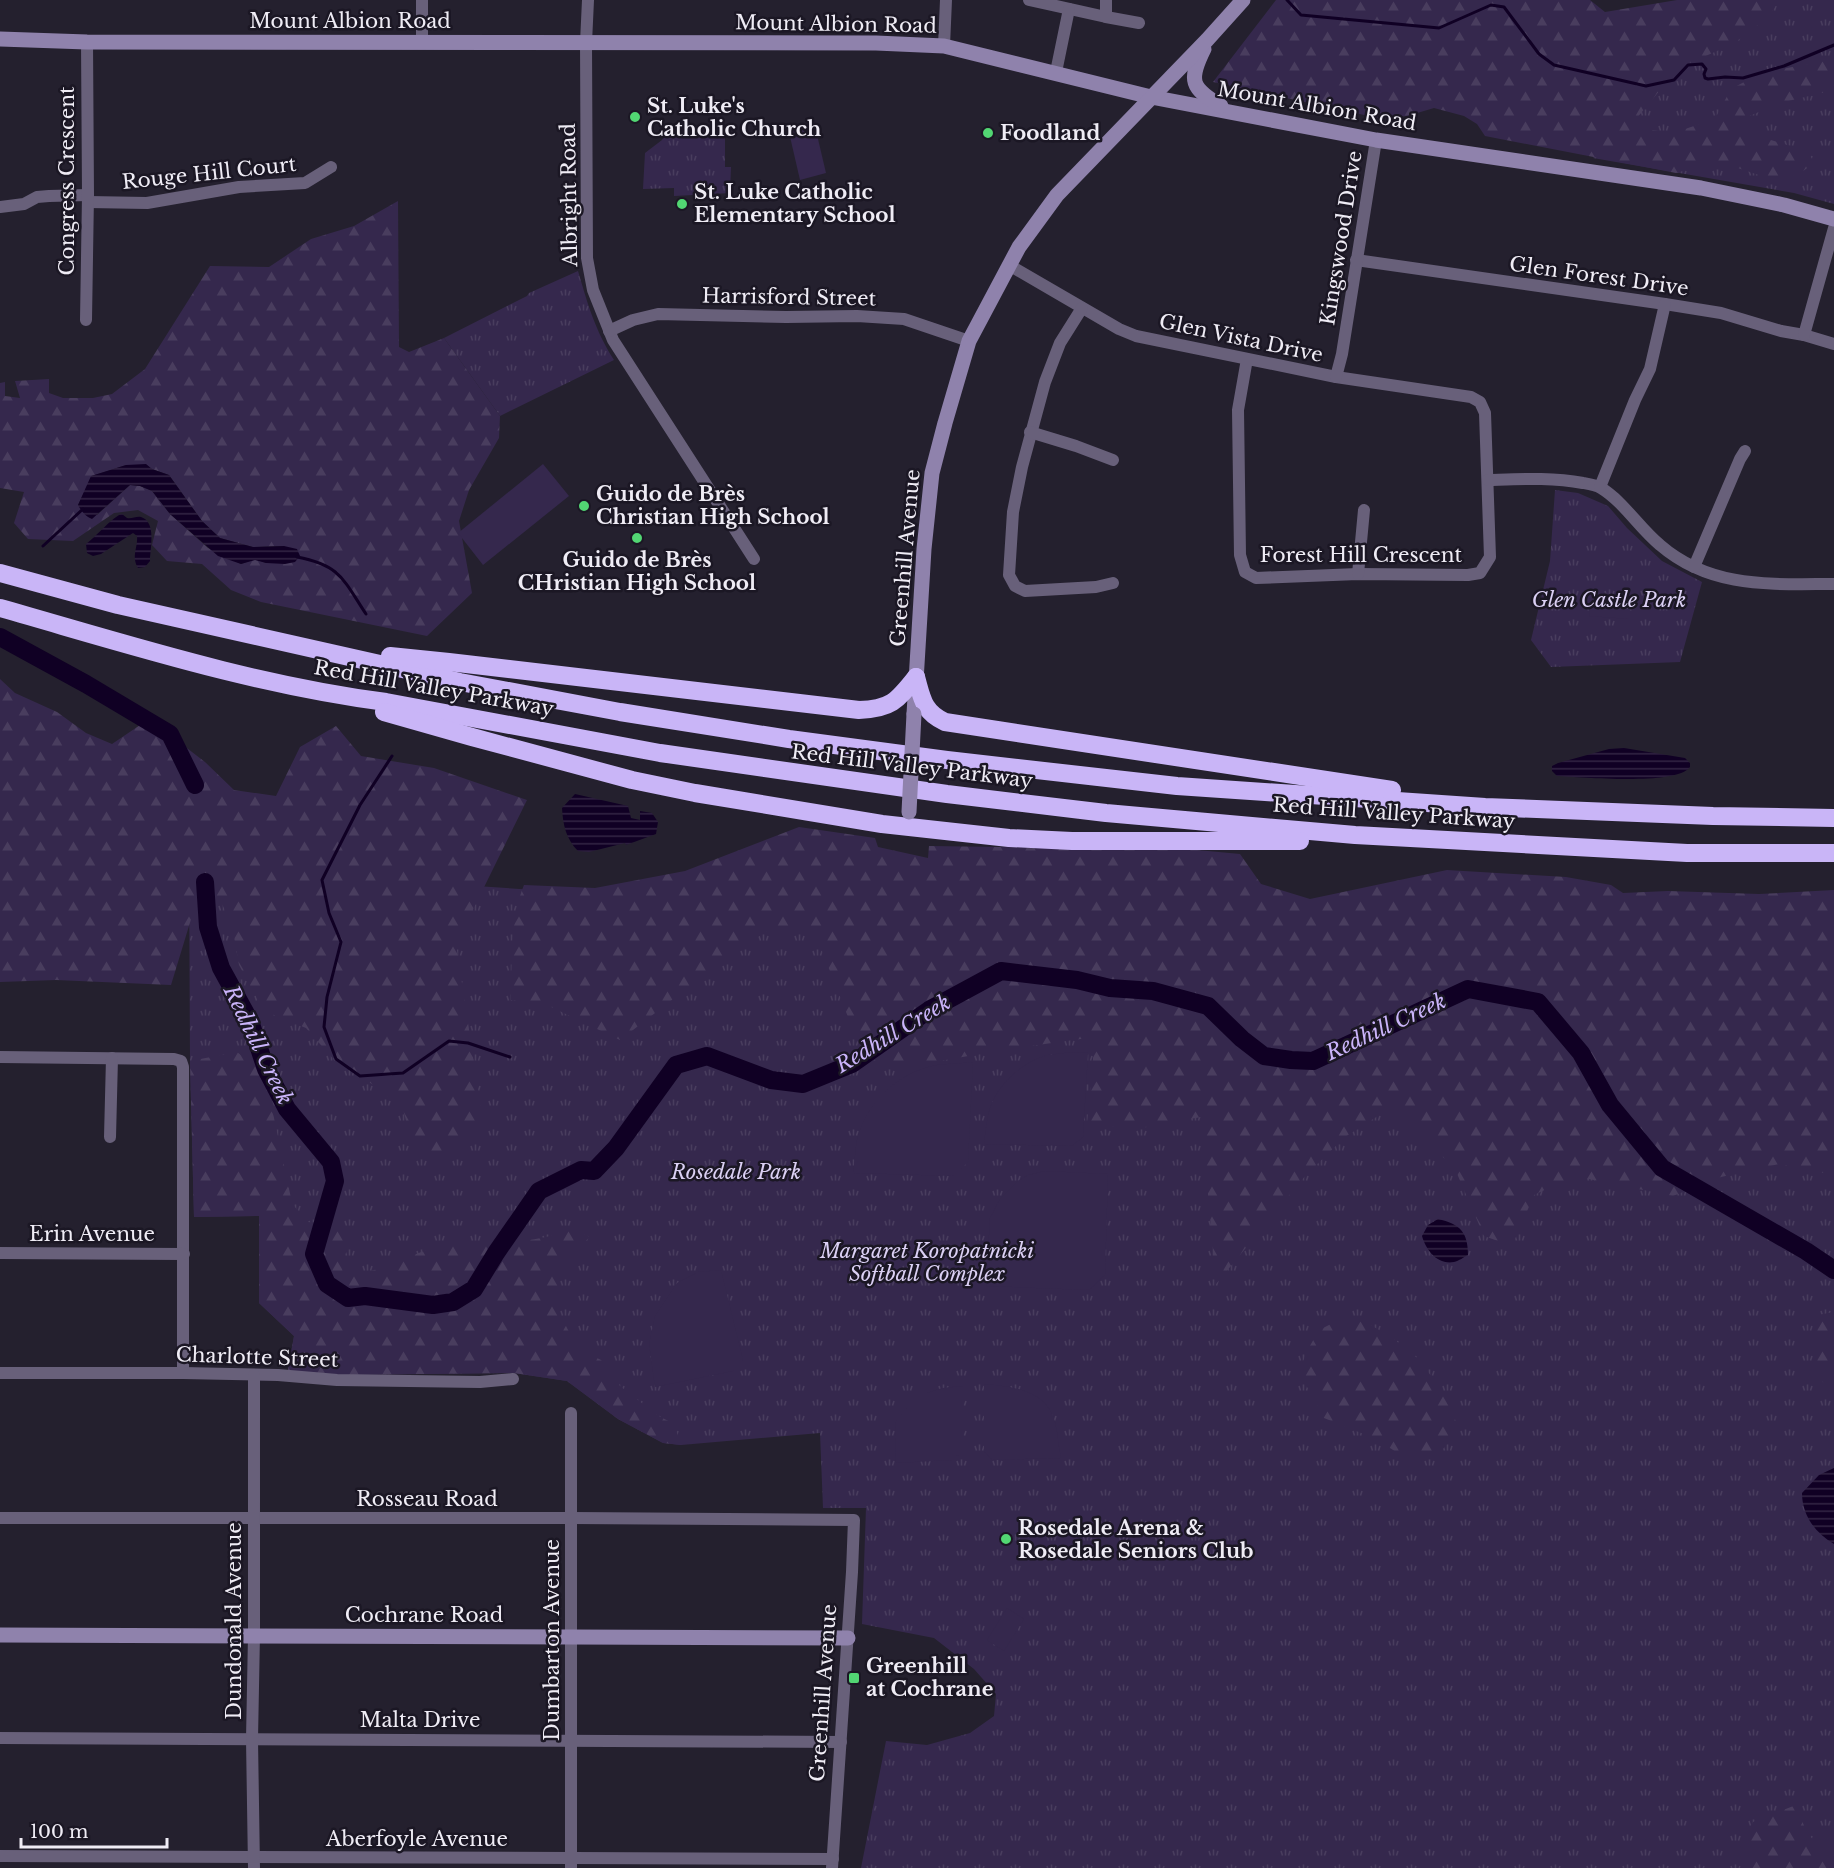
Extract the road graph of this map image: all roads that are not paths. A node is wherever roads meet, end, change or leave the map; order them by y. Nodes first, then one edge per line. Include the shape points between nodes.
1 (422, 0) edge
2 (588, 0) edge
3 (946, 0) edge
4 (1029, 0) edge
5 (1106, 0) edge
6 (1243, 0) edge
7 (1069, 9) junction
8 (1106, 17) junction
9 (1139, 23) dead end
10 (0, 39) edge
11 (1208, 40) junction
12 (87, 42) junction
13 (422, 42) junction
14 (586, 43) junction
15 (945, 46) junction
16 (1056, 72) junction
17 (1151, 97) junction
18 (1229, 111) junction
19 (1376, 140) junction
20 (331, 167) dead end
21 (88, 198) junction
22 (0, 207) edge
23 (1834, 219) edge
24 (1834, 228) edge
25 (1356, 261) junction
26 (1009, 265) junction
27 (1665, 304) junction
28 (1082, 308) junction
29 (86, 320) dead end
30 (609, 331) junction
31 (1804, 335) junction
32 (969, 341) junction
33 (1834, 344) edge
34 (1247, 359) junction
35 (1336, 377) junction
36 (1480, 402) joint
37 (1030, 432) junction
38 (1745, 451) dead end
39 (1113, 460) dead end
40 (1488, 480) junction
41 (1600, 487) junction
42 (1364, 510) dead end
43 (754, 559) dead end
44 (1694, 567) junction
45 (0, 573) edge
46 (1358, 574) junction
47 (1113, 583) dead end
48 (1834, 584) edge
49 (0, 608) edge
50 (313, 649) junction
51 (916, 677) junction
52 (346, 697) junction
53 (1485, 807) junction
54 (1834, 818) edge
55 (909, 820) junction
56 (1355, 836) junction
57 (1834, 853) edge
58 (0, 1057) edge
59 (112, 1058) junction
60 (110, 1137) dead end
61 (0, 1253) edge
62 (184, 1254) junction
63 (0, 1373) edge
64 (183, 1373) junction
65 (254, 1375) junction
66 (513, 1379) dead end
67 (572, 1413) dead end
68 (0, 1518) edge
69 (254, 1518) junction
70 (572, 1518) junction
71 (854, 1520) joint
72 (0, 1635) edge
73 (254, 1635) junction
74 (572, 1636) junction
75 (848, 1638) junction
76 (0, 1738) edge
77 (252, 1739) junction
78 (572, 1740) junction
79 (841, 1742) junction
80 (0, 1856) edge
81 (254, 1863) edge
82 (571, 1864) edge
83 (833, 1864) edge

1 - 13 street
2 - 14 street, Albright Road
3 - 15 street
4 - 7 street
5 - 8 street
6 - 11 street, Greenhill Avenue
7 - 8 street
7 - 16 street
8 - 9 street
10 - 12 street, Mount Albion Road
11 - 17 street, Greenhill Avenue
11 - 18 street via 1194,75 1196,85 1206,97
12 - 13 street, Mount Albion Road
12 - 21 street, Congress Crescent
13 - 14 street, Mount Albion Road
14 - 15 street, Mount Albion Road
14 - 30 street, Albright Road via 587,258 593,290
15 - 16 street, Mount Albion Road
16 - 17 street, Mount Albion Road
17 - 18 street, Mount Albion Road
17 - 26 street, Greenhill Avenue via 1057,195
18 - 19 street, Mount Albion Road
19 - 23 street, Mount Albion Road via 1701,188
19 - 25 street, Kingswood Drive
20 - 21 street, Rouge Hill Court via 305,183 238,187 147,203
21 - 22 street, Rouge Hill Court via 37,197 24,204
21 - 29 street, Congress Crescent
24 - 31 street
25 - 27 street, Glen Forest Drive
25 - 35 street, Kingswood Drive
26 - 28 street, Glen Vista Drive
26 - 32 street, Greenhill Avenue
27 - 31 street, Glen Forest Drive
27 - 41 street via 1650,369
28 - 34 street, Glen Vista Drive via 1136,336
28 - 37 street via 1060,342
30 - 32 street, Harrisford Street via 658,314 857,316 904,319
30 - 43 street, Albright Road
31 - 33 street, Glen Forest Drive
32 - 51 street, Greenhill Avenue via 932,473
34 - 35 street, Glen Vista Drive
34 - 46 street, Forest Hill Crescent via 1238,410 1240,555 1245,572 1256,578
35 - 36 street, Glen Vista Drive via 1471,397
36 - 40 street, Forest Hill Crescent via 1485,413
37 - 39 street
37 - 47 street via 1013,512 1009,575 1015,586 1025,591
38 - 44 street
40 - 41 street via 1553,478
40 - 46 street, Forest Hill Crescent via 1490,557 1480,573
41 - 44 street via 1659,545
42 - 46 street
44 - 48 street via 1748,583
45 - 50 highway, Red Hill Valley Parkway via 118,605
49 - 52 highway, Red Hill Valley Parkway via 204,666
50 - 51 highway via 859,710 890,704 900,698
50 - 53 highway, Red Hill Valley Parkway via 620,712 789,739 1177,786
51 - 53 highway via 925,706 933,717 945,722 1454,797
51 - 55 street, Greenhill Avenue, bridge
52 - 55 highway via 472,738 632,780 735,800
52 - 56 highway, Red Hill Valley Parkway via 803,775 1106,813
53 - 54 highway, Red Hill Valley Parkway
55 - 56 highway via 1009,838 1072,841 1308,841
56 - 57 highway, Red Hill Valley Parkway via 1687,853
58 - 59 street
59 - 60 street
59 - 62 street via 181,1061
61 - 62 street, Erin Avenue
62 - 64 street
63 - 64 street, Charlotte Street
64 - 65 street, Charlotte Street
65 - 66 street, Charlotte Street via 337,1380
65 - 69 street, Dundonald Avenue
67 - 70 street, Dumbarton Avenue
68 - 69 street, Rosseau Road
69 - 70 street, Rosseau Road
69 - 73 street, Dundonald Avenue
70 - 71 street, Rosseau Road
70 - 74 street, Dumbarton Avenue
71 - 75 street, Greenhill Avenue
72 - 73 street, Cochrane Road
73 - 74 street, Cochrane Road
73 - 77 street, Dundonald Avenue
74 - 75 street, Cochrane Road
74 - 78 street, Dumbarton Avenue
75 - 79 street, Greenhill Avenue
76 - 77 street, Malta Drive
77 - 78 street, Malta Drive
77 - 81 street, Dundonald Avenue
78 - 79 street, Malta Drive
78 - 82 street, Dumbarton Avenue
79 - 83 street, Greenhill Avenue
80 - 81 street, Aberfoyle Avenue
81 - 82 street, Aberfoyle Avenue
82 - 83 street, Aberfoyle Avenue

